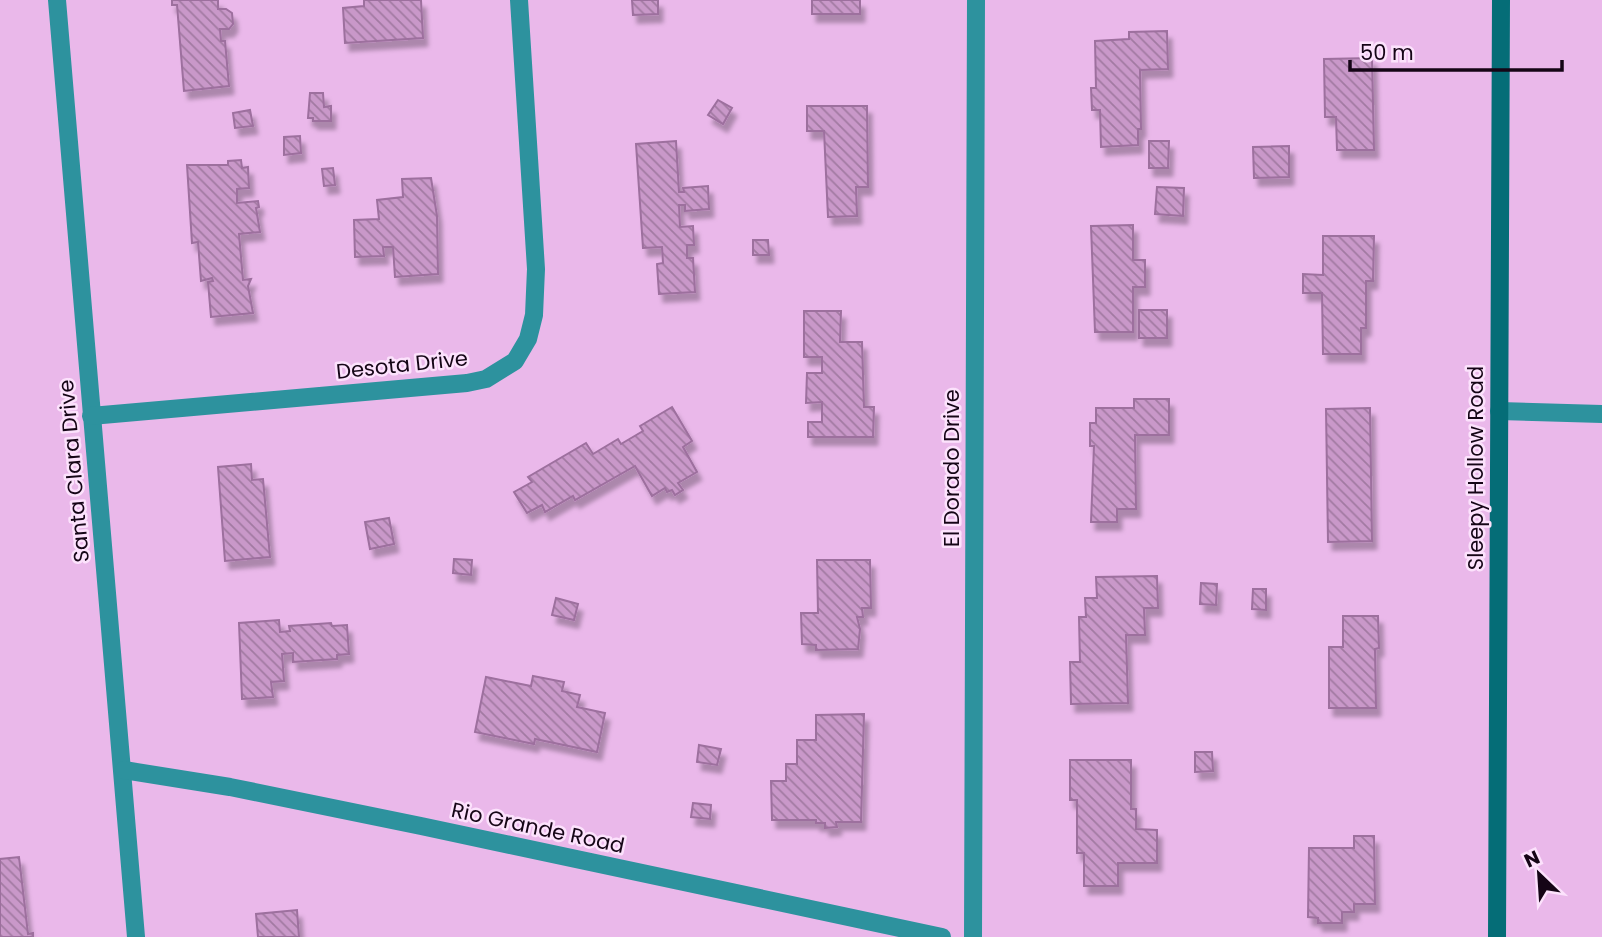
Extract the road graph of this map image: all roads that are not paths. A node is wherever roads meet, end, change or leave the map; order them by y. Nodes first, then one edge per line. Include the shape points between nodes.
1 (57, 0) edge
2 (519, 0) edge
3 (976, 0) edge
4 (1501, 0) edge
5 (1499, 411) junction
6 (1602, 414) edge
7 (91, 416) junction
8 (124, 770) junction
9 (136, 937) edge
10 (942, 937) edge
11 (973, 937) edge
12 (1496, 937) edge

1 - 7 street, Santa Clara Drive
2 - 7 street, Desota Drive via 536,269 534,315 515,361 486,379 467,383
3 - 11 street, El Dorado Drive
4 - 5 street, Sleepy Hollow Road
5 - 6 street
5 - 12 street, Sleepy Hollow Road
7 - 8 street, Santa Clara Drive
8 - 9 street, Santa Clara Drive
8 - 10 street, Rio Grande Road via 380,817

